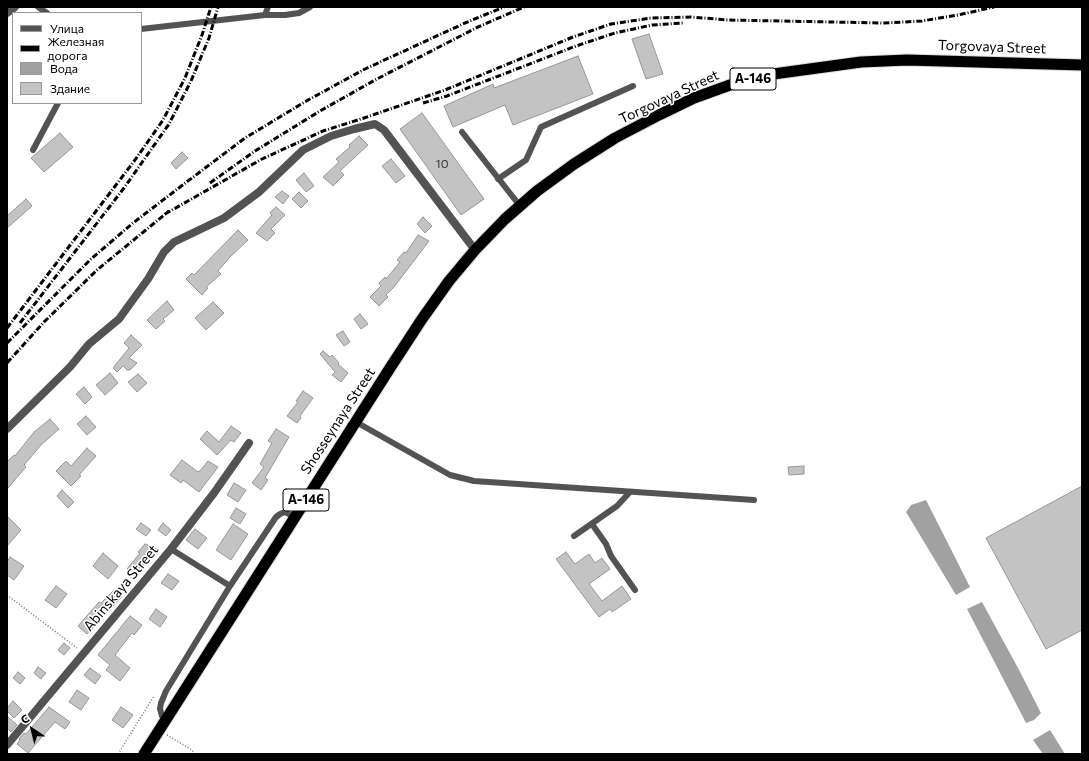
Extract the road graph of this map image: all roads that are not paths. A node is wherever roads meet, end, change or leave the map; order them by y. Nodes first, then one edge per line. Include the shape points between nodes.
1 (268, 7) edge
2 (310, 7) edge
3 (301, 10) edge
4 (265, 15) junction
5 (142, 29) edge
6 (1082, 65) edge
7 (633, 86) dead end
8 (57, 104) edge
9 (462, 132) dead end
10 (33, 150) dead end
11 (498, 179) junction
12 (520, 206) junction
13 (475, 250) junction
14 (356, 422) junction
15 (7, 429) edge
16 (249, 443) dead end
17 (630, 492) junction
18 (754, 500) dead end
19 (294, 517) junction
20 (592, 524) junction
21 (574, 536) dead end
22 (171, 549) junction
23 (230, 586) junction
24 (635, 590) dead end
25 (166, 720) junction
26 (7, 745) edge
27 (144, 754) edge

1 - 4 lane
2 - 3 lane
3 - 4 lane via 284,15
4 - 5 lane
6 - 12 highway, Torgovaya Street / А-146 via 907,60 861,62 766,75 694,98 615,138 574,164
7 - 11 lane via 541,127 526,160
8 - 10 lane
9 - 11 lane
11 - 12 lane
12 - 13 highway, Torgovaya Street / А-146
13 - 14 highway, Shosseynaya Street / А-146 via 422,319
13 - 15 street via 384,130 375,124 331,136 303,150 259,192 224,218 174,242 164,252 119,319 89,344 70,367
14 - 17 lane via 450,475 474,481
14 - 19 highway, Shosseynaya Street / А-146
16 - 22 street, Abinskaya Street via 214,494
17 - 18 lane
17 - 20 lane via 617,506
19 - 23 lane via 285,512 276,517
19 - 25 highway, Shosseynaya Street / А-146
20 - 21 lane
20 - 24 lane
22 - 23 lane
22 - 26 street, Abinskaya Street
23 - 25 lane via 166,691 160,709
25 - 27 highway, Shosseynaya Street / А-146

